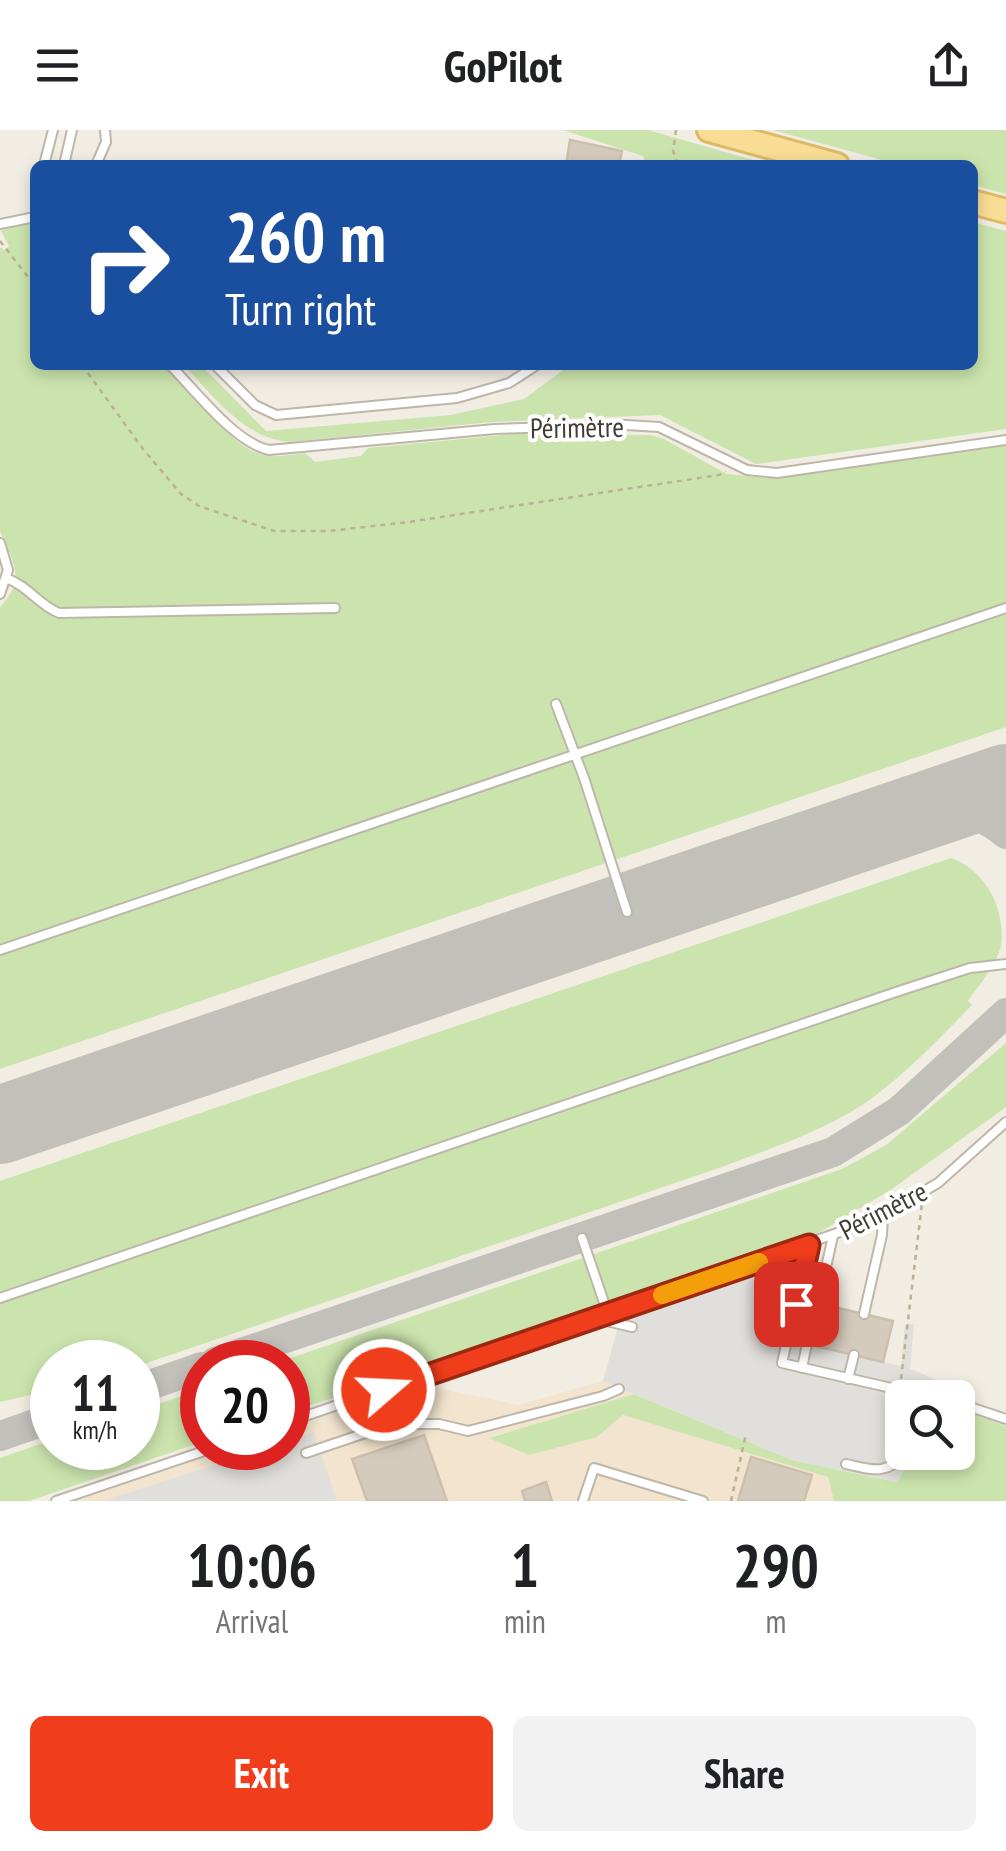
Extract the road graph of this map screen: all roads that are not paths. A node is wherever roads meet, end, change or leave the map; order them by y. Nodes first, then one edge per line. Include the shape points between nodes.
1 (53, 130) edge
2 (72, 130) edge
3 (105, 130) edge
4 (708, 130) edge
5 (45, 160) edge
6 (66, 160) edge
7 (98, 160) edge
8 (819, 160) edge
9 (978, 204) edge
10 (1006, 211) edge
11 (30, 217) edge
12 (0, 224) edge
13 (175, 370) edge
14 (219, 370) edge
15 (530, 370) edge
16 (1006, 440) edge
17 (0, 543) edge
18 (6, 578) junction
19 (0, 594) edge
20 (335, 608) dead end
21 (1006, 608) edge
22 (556, 704) dead end
23 (574, 757) junction
24 (627, 912) dead end
25 (0, 950) edge
26 (1006, 964) edge
27 (1006, 1122) edge
28 (883, 1216) junction
29 (833, 1236) junction
30 (582, 1238) dead end
31 (809, 1245) junction
32 (0, 1298) edge
33 (818, 1303) dead end
34 (608, 1314) junction
35 (864, 1314) dead end
36 (594, 1318) junction
37 (632, 1327) dead end
38 (808, 1344) dead end
39 (854, 1355) dead end
40 (802, 1368) junction
41 (848, 1379) junction
42 (885, 1387) edge
43 (619, 1388) dead end
44 (975, 1409) edge
45 (310, 1415) edge
46 (1006, 1420) edge
47 (310, 1452) edge
48 (180, 1459) edge
49 (846, 1464) dead end
50 (885, 1469) edge
51 (56, 1501) edge
52 (583, 1501) edge
53 (703, 1501) edge

1 - 5 lane
2 - 6 lane
3 - 7 lane
4 - 8 main road
9 - 10 main road
11 - 12 lane
13 - 16 lane, Périmètre via 254,447 269,450 495,430 660,427 735,465 776,472
14 - 15 lane via 254,405 297,415 457,398 509,384
17 - 18 lane
18 - 19 lane
18 - 20 lane via 59,613
21 - 23 lane
22 - 23 lane
23 - 24 lane
23 - 25 lane
26 - 32 lane via 970,968 896,992
27 - 28 lane, Périmètre via 924,1192
28 - 29 lane, Périmètre
28 - 35 lane
29 - 31 lane, Périmètre
29 - 33 lane
30 - 34 lane
31 - 34 lane, Périmètre
31 - 40 lane via 782,1363
34 - 36 lane, Périmètre
36 - 37 lane
36 - 45 lane, Périmètre
38 - 40 lane
39 - 41 lane
40 - 41 lane
41 - 42 lane
43 - 47 lane via 468,1431 392,1424
44 - 46 lane
48 - 51 lane
49 - 50 lane
52 - 53 lane via 594,1468

